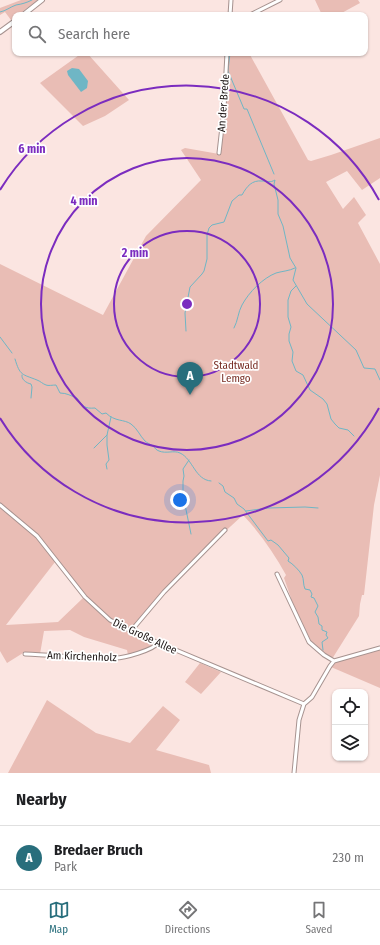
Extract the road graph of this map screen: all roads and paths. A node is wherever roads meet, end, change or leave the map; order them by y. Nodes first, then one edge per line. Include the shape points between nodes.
1 (42, 0) edge
2 (231, 0) edge
3 (280, 0) edge
4 (27, 12) edge
5 (230, 12) edge
6 (256, 12) edge
7 (12, 23) edge
8 (0, 32) edge
9 (227, 56) edge
10 (219, 153) dead end
11 (0, 505) edge
12 (225, 530) dead end
13 (277, 574) dead end
14 (131, 631) junction
15 (158, 643) junction
16 (380, 648) edge
17 (25, 654) dead end
18 (334, 661) junction
19 (304, 704) junction
20 (294, 773) edge

1 - 4 main road
2 - 5 street
3 - 6 street
7 - 8 main road
9 - 10 street, An der Brede
11 - 14 street, Die Große Allee via 37,536 84,597 110,620
12 - 14 street via 164,592
13 - 18 street via 309,642
14 - 15 street, Die Große Allee
15 - 17 street, Am Kirchenholz via 147,650 116,658
15 - 19 street, Die Große Allee
16 - 18 street
18 - 19 street via 312,697
19 - 20 street via 299,720

